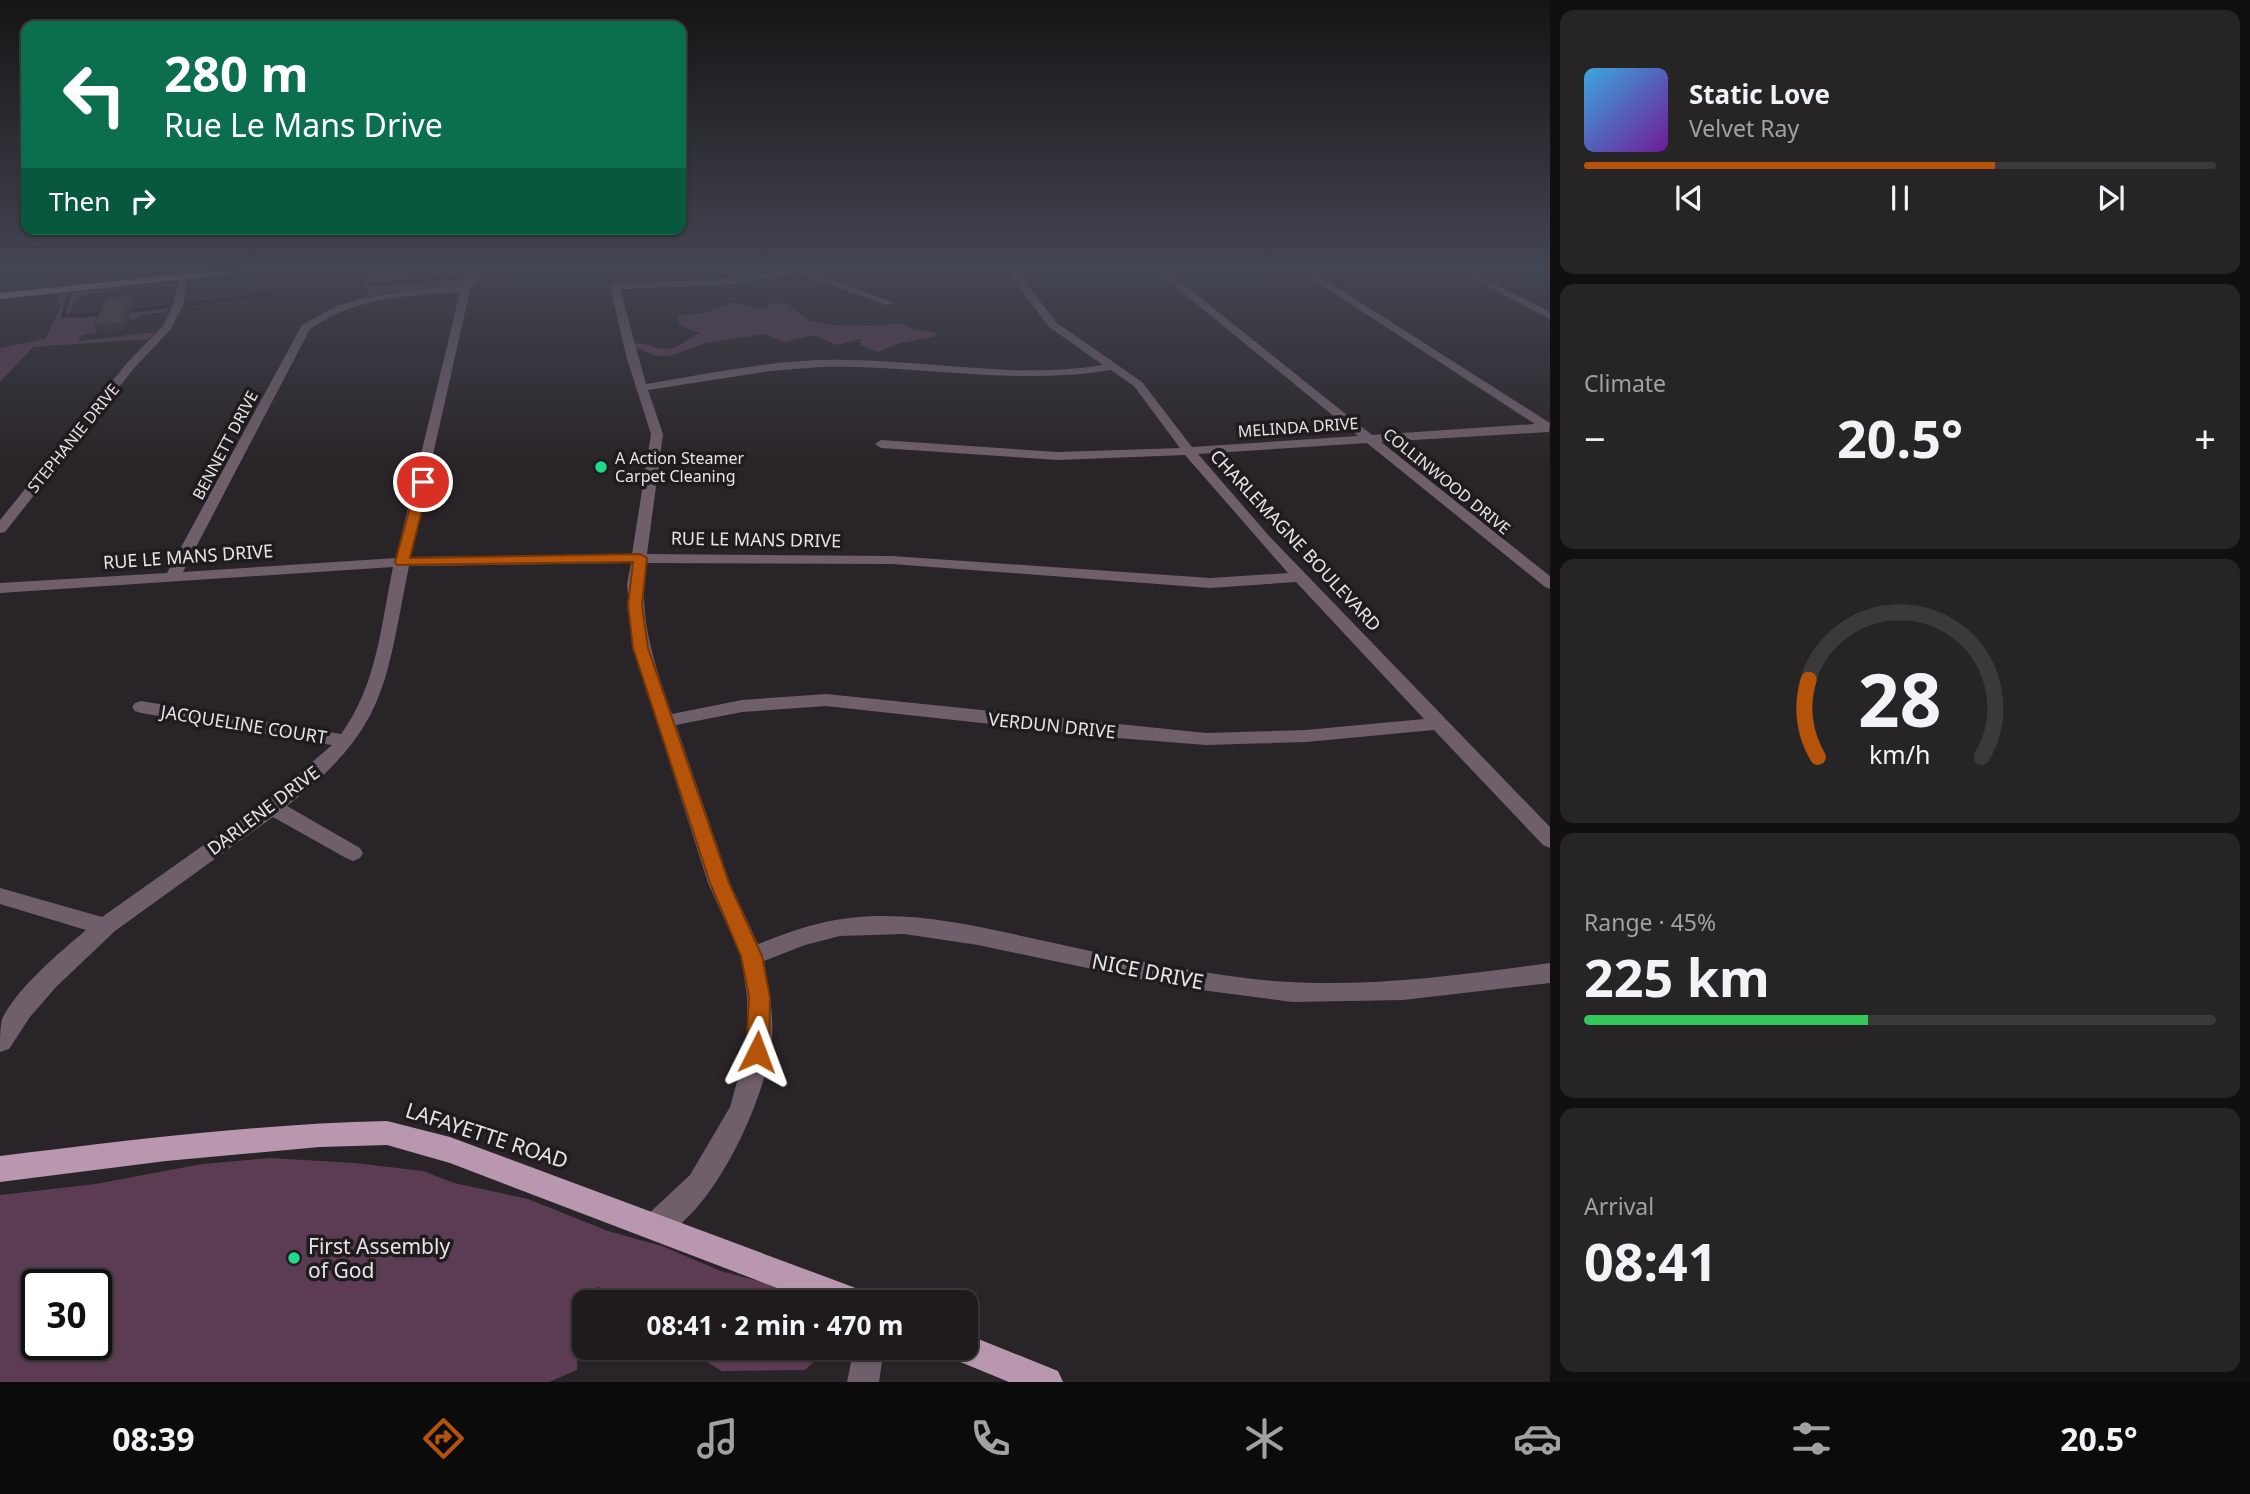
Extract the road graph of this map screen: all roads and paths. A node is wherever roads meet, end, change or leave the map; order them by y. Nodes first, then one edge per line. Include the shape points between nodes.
1 (159, 335) edge
2 (301, 335) edge
3 (455, 335) edge
4 (627, 335) edge
5 (1069, 335) edge
6 (1241, 335) edge
7 (1405, 335) edge
8 (1112, 367) junction
9 (642, 388) junction
10 (1549, 428) edge
11 (1371, 440) junction
12 (881, 444) dead end
13 (1189, 451) junction
14 (0, 529) edge
15 (640, 558) junction
16 (402, 562) junction
17 (173, 576) junction
18 (1302, 577) junction
19 (1550, 583) edge
20 (0, 588) edge
21 (141, 707) dead end
22 (664, 721) junction
23 (1441, 723) junction
24 (346, 741) junction
25 (272, 807) junction
26 (1550, 840) edge
27 (353, 853) dead end
28 (0, 896) edge
29 (105, 927) junction
30 (752, 956) junction
31 (1550, 973) edge
32 (0, 1041) edge
33 (0, 1169) edge
34 (656, 1226) junction
35 (822, 1290) edge
36 (978, 1354) edge
37 (867, 1360) edge
38 (863, 1382) edge
39 (1047, 1382) edge

1 - 14 street, STEPHANIE DRIVE
2 - 17 street, BENNETT DRIVE
3 - 16 street, DARLENE DRIVE
4 - 9 street
5 - 8 street, CHARLEMAGNE BOULEVARD
6 - 11 street, COLLINWOOD DRIVE
7 - 10 street
8 - 9 street via 1007,375 820,364
8 - 13 street, CHARLEMAGNE BOULEVARD via 1139,384
9 - 15 street via 657,444
10 - 11 street, MELINDA DRIVE
11 - 13 street, MELINDA DRIVE
11 - 19 street, COLLINWOOD DRIVE
12 - 13 street, MELINDA DRIVE via 1058,456
13 - 18 street, CHARLEMAGNE BOULEVARD
15 - 16 street, RUE LE MANS DRIVE
15 - 18 street, RUE LE MANS DRIVE via 892,560 1210,583
15 - 22 street via 636,625
16 - 17 street, RUE LE MANS DRIVE
16 - 24 street, DARLENE DRIVE via 380,676
17 - 20 street, RUE LE MANS DRIVE
18 - 23 street, CHARLEMAGNE BOULEVARD
21 - 24 street, JACQUELINE COURT
22 - 23 street, VERDUN DRIVE via 742,706 826,700 1206,739 1306,736
22 - 30 street via 719,883
23 - 26 street, CHARLEMAGNE BOULEVARD
24 - 25 street, DARLENE DRIVE
25 - 27 street
25 - 29 street, DARLENE DRIVE
28 - 29 street
29 - 32 street, DARLENE DRIVE via 54,973
30 - 31 street, NICE DRIVE via 822,931 887,925 951,929 1183,980 1316,994 1457,985
30 - 34 street via 760,997 759,1046 742,1111 700,1184
33 - 34 main road, LAFAYETTE ROAD via 268,1137 387,1133 450,1150
34 - 35 main road, LAFAYETTE ROAD
36 - 39 main road
37 - 38 street

